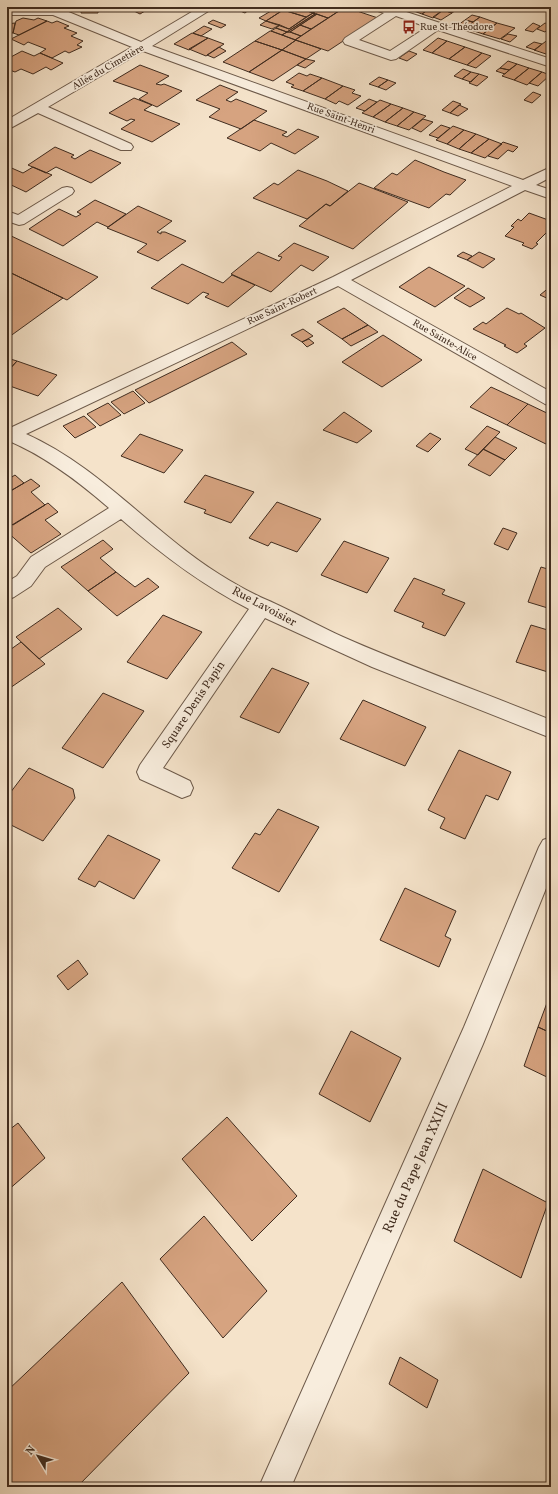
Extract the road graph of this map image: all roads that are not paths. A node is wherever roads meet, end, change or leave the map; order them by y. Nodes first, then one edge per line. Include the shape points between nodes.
1 (188, 7) edge
2 (209, 7) edge
3 (379, 7) edge
4 (7, 11) edge
5 (394, 12) junction
6 (436, 26) junction
7 (130, 42) junction
8 (144, 47) junction
9 (551, 63) edge
10 (38, 108) junction
11 (7, 113) edge
12 (7, 126) edge
13 (126, 147) dead end
14 (551, 171) edge
15 (525, 185) junction
16 (67, 191) dead end
17 (551, 194) edge
18 (7, 215) edge
19 (339, 280) junction
20 (551, 400) edge
21 (9, 434) edge
22 (121, 510) junction
23 (7, 592) edge
24 (262, 606) junction
25 (551, 729) edge
26 (182, 788) dead end
27 (551, 847) edge
28 (275, 1487) edge

1 - 7 street, Allée du Cimetière
2 - 8 street, Allée du Cimetière
3 - 5 street
4 - 7 street, Rue Saint-Henri via 55,11
5 - 6 street
5 - 6 street via 349,41 391,56
6 - 9 street
7 - 8 street, Rue Saint-Henri
7 - 11 street, Allée du Cimetière
8 - 10 street, Allée du Cimetière
8 - 15 street, Rue Saint-Henri
10 - 12 street, Allée du Cimetière
10 - 13 street
14 - 15 street, Rue Saint-Robert
15 - 17 street, Rue Saint-Henri
15 - 19 street, Rue Saint-Robert
16 - 18 street via 19,221
19 - 20 street, Rue Sainte-Alice
19 - 21 street, Rue Saint-Robert
21 - 22 street, Rue Lavoisier via 33,444 65,463
22 - 23 street via 38,562 24,581
22 - 24 street, Rue Lavoisier via 194,568
24 - 25 street, Rue Lavoisier via 352,649
24 - 26 street, Square Denis Papin via 148,772
27 - 28 street, Rue du Pape Jean XXIII via 474,1035

